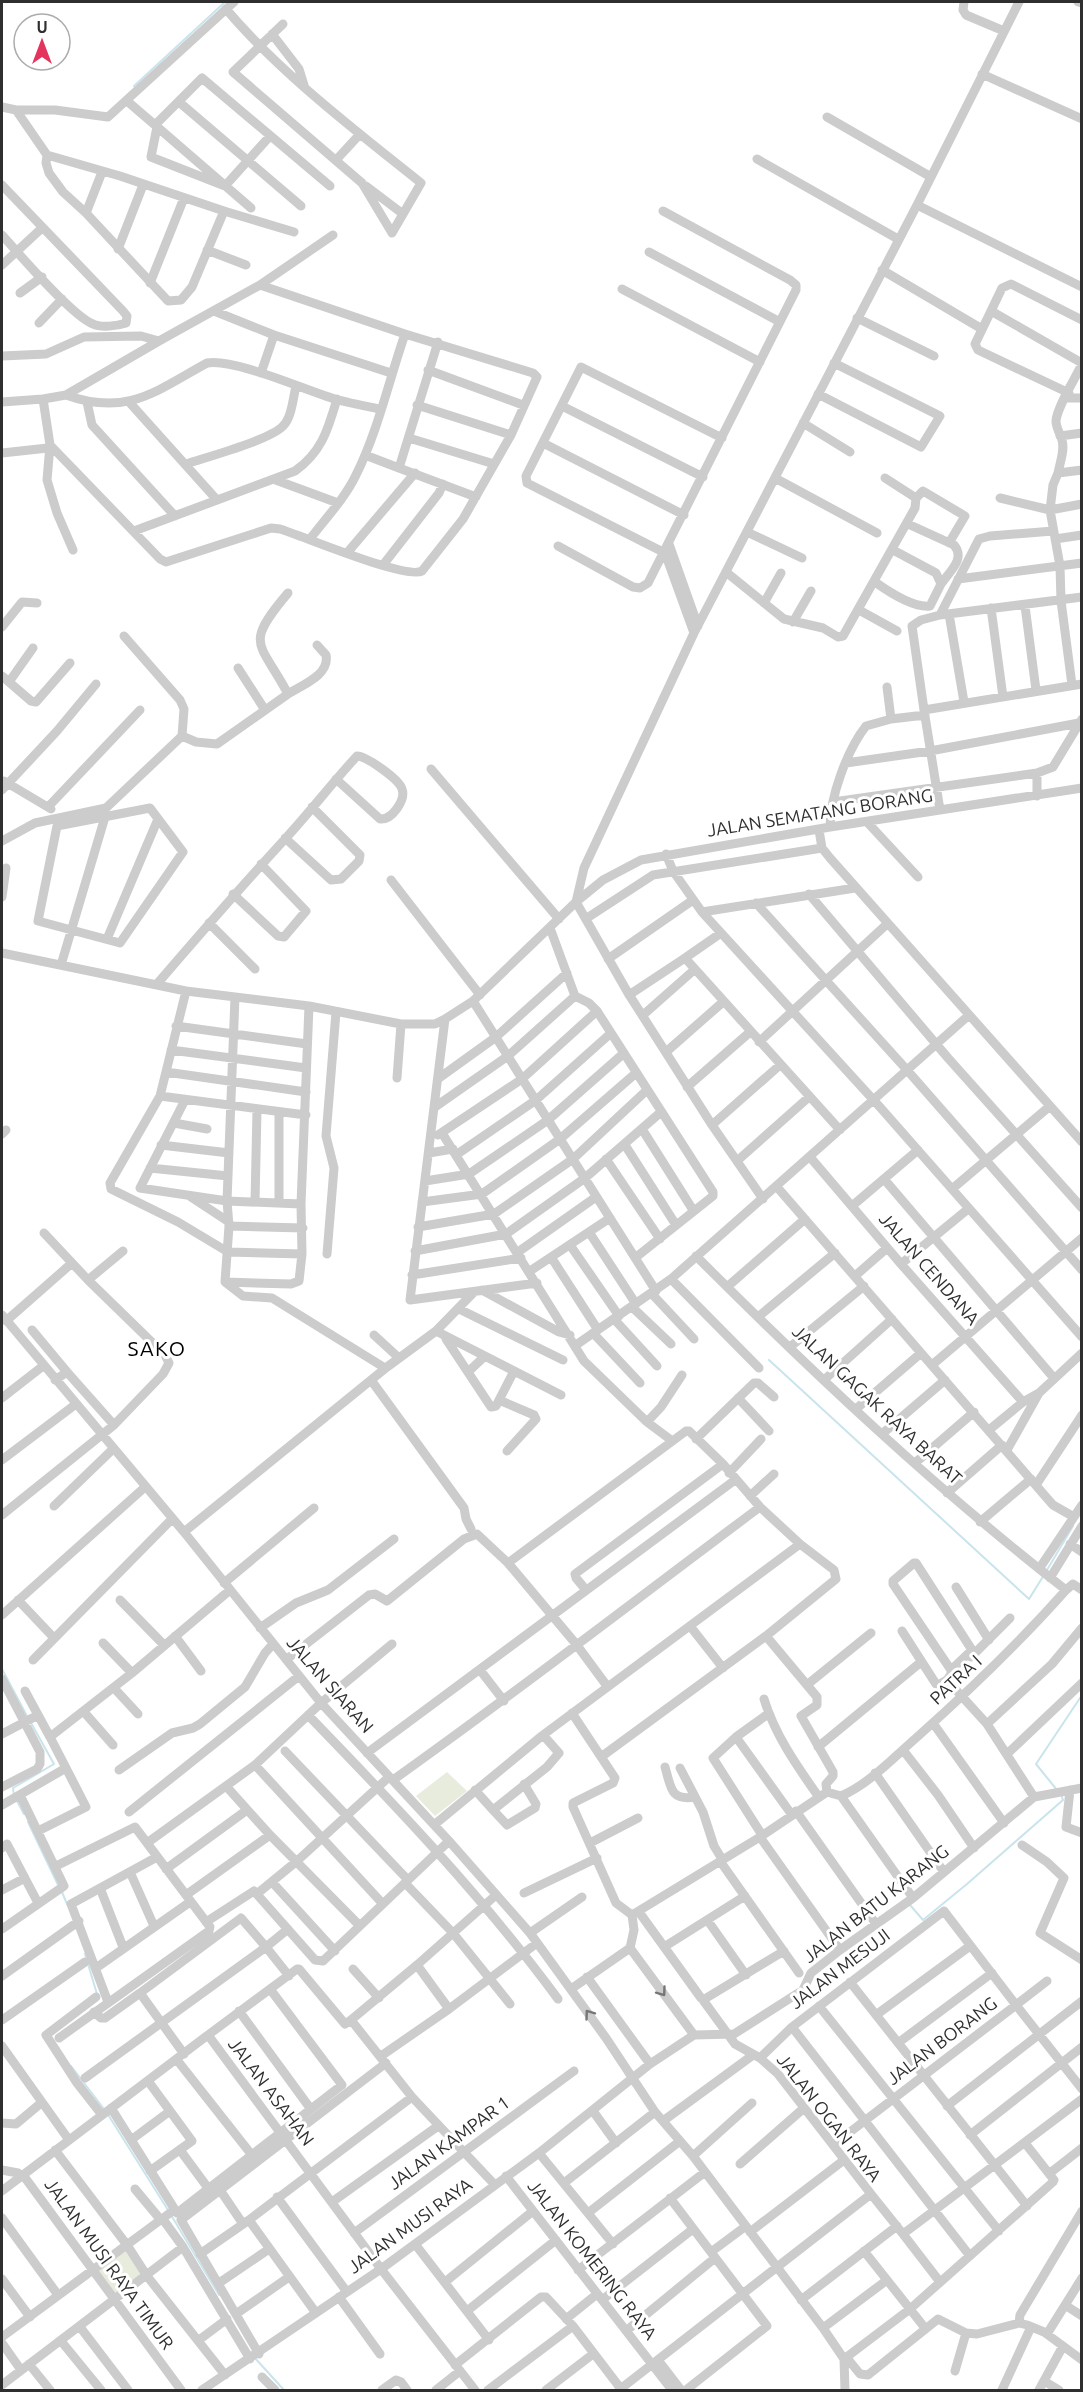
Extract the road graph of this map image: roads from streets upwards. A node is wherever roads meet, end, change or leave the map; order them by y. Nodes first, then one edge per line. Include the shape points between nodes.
1 (234, 2) edge
2 (964, 2) edge
3 (1019, 2) edge
4 (226, 9) junction
5 (284, 24) dead end
6 (1004, 31) junction
7 (272, 34) junction
8 (260, 46) junction
9 (982, 74) junction
10 (304, 85) junction
11 (126, 101) junction
12 (178, 102) junction
13 (2, 107) edge
14 (16, 110) junction
15 (827, 117) dead end
16 (1082, 119) edge
17 (156, 126) junction
18 (360, 134) junction
19 (270, 136) junction
20 (48, 155) junction
21 (337, 159) junction
22 (757, 159) dead end
23 (247, 161) junction
24 (102, 172) junction
25 (931, 177) junction
26 (362, 183) junction
27 (2, 185) edge
28 (143, 185) junction
29 (225, 186) junction
30 (330, 186) dead end
31 (184, 198) junction
32 (917, 205) junction
33 (301, 206) dead end
34 (251, 208) dead end
35 (224, 211) junction
36 (663, 211) dead end
37 (86, 213) junction
38 (403, 214) junction
39 (42, 228) junction
40 (294, 232) dead end
41 (2, 235) edge
42 (333, 235) dead end
43 (898, 239) junction
44 (118, 249) junction
45 (207, 250) junction
46 (17, 252) junction
47 (649, 252) dead end
48 (2, 265) edge
49 (246, 265) dead end
50 (882, 270) junction
51 (42, 277) junction
52 (150, 283) junction
53 (260, 285) junction
54 (1082, 287) edge
55 (622, 289) dead end
56 (21, 293) dead end
57 (62, 299) junction
58 (214, 311) junction
59 (991, 311) junction
60 (857, 318) junction
61 (1082, 320) edge
62 (780, 322) junction
63 (39, 323) dead end
64 (982, 329) junction
65 (405, 334) junction
66 (274, 335) junction
67 (159, 341) junction
68 (438, 342) junction
69 (2, 356) edge
70 (934, 356) dead end
71 (760, 362) junction
72 (834, 363) junction
73 (1082, 364) edge
74 (428, 370) junction
75 (261, 373) junction
76 (391, 373) junction
77 (296, 386) junction
78 (818, 394) junction
79 (66, 395) junction
80 (1067, 396) junction
81 (1082, 398) edge
82 (43, 399) junction
83 (337, 399) junction
84 (2, 402) edge
85 (87, 402) junction
86 (130, 403) junction
87 (417, 405) junction
88 (523, 405) junction
89 (562, 406) junction
90 (380, 409) junction
91 (803, 423) junction
92 (1082, 433) edge
93 (511, 435) junction
94 (1060, 435) junction
95 (409, 438) junction
96 (722, 438) junction
97 (543, 443) junction
98 (49, 446) junction
99 (850, 452) dead end
100 (2, 453) edge
101 (364, 455) junction
102 (186, 464) junction
103 (494, 464) junction
104 (399, 468) junction
105 (1082, 470) edge
106 (1058, 472) junction
107 (415, 473) junction
108 (703, 477) junction
109 (775, 478) junction
110 (885, 478) dead end
111 (273, 479) junction
112 (443, 484) junction
113 (476, 497) junction
114 (916, 498) junction
115 (999, 498) dead end
116 (217, 500) junction
117 (338, 503) junction
118 (1082, 504) edge
119 (1050, 510) junction
120 (684, 515) junction
121 (175, 516) junction
122 (908, 524) junction
123 (134, 531) junction
124 (747, 532) junction
125 (877, 533) dead end
126 (1054, 535) junction
127 (1082, 535) edge
128 (310, 539) junction
129 (949, 543) junction
130 (558, 546) dead end
131 (667, 548) junction
132 (73, 550) dead end
133 (893, 550) junction
134 (348, 553) junction
135 (802, 558) dead end
136 (1082, 564) edge
137 (383, 565) junction
138 (1060, 566) junction
139 (726, 572) junction
140 (781, 573) dead end
141 (958, 579) junction
142 (875, 582) junction
143 (941, 584) junction
144 (811, 591) dead end
145 (288, 593) dead end
146 (1082, 597) edge
147 (1061, 600) junction
148 (37, 603) dead end
149 (764, 603) junction
150 (1025, 606) junction
151 (991, 608) junction
152 (859, 610) junction
153 (944, 615) junction
154 (793, 622) junction
155 (2, 627) edge
156 (696, 629) junction
157 (897, 631) dead end
158 (124, 636) dead end
159 (317, 645) dead end
160 (33, 648) dead end
161 (70, 663) dead end
162 (238, 669) dead end
163 (5, 679) edge
164 (96, 684) dead end
165 (1077, 685) edge
166 (887, 687) dead end
167 (1036, 690) junction
168 (288, 694) junction
169 (1004, 697) junction
170 (964, 702) junction
171 (140, 710) dead end
172 (265, 710) junction
173 (925, 712) junction
174 (891, 719) junction
175 (1080, 721) edge
176 (182, 736) junction
177 (930, 751) junction
178 (846, 763) junction
179 (431, 769) dead end
180 (1038, 775) junction
181 (336, 779) junction
182 (3, 784) edge
183 (1082, 788) edge
184 (938, 790) junction
185 (1037, 792) junction
186 (832, 806) junction
187 (48, 807) junction
188 (312, 807) junction
189 (940, 807) junction
190 (105, 817) junction
191 (59, 819) junction
192 (158, 819) junction
193 (867, 822) junction
194 (830, 825) junction
195 (819, 830) junction
196 (285, 838) junction
197 (2, 841) edge
198 (822, 848) junction
199 (666, 855) junction
200 (261, 864) junction
201 (6, 868) dead end
202 (673, 871) junction
203 (918, 877) dead end
204 (391, 880) dead end
205 (855, 888) junction
206 (234, 894) junction
207 (809, 894) junction
208 (2, 897) edge
209 (693, 900) junction
210 (576, 902) junction
211 (756, 903) junction
212 (702, 912) junction
213 (587, 918) junction
214 (559, 919) junction
215 (209, 923) junction
216 (888, 924) junction
217 (550, 928) junction
218 (72, 929) junction
219 (721, 933) junction
220 (107, 939) junction
221 (859, 951) junction
222 (2, 953) edge
223 (685, 958) junction
224 (608, 959) junction
225 (61, 965) junction
226 (255, 969) dead end
227 (694, 970) junction
228 (567, 973) junction
229 (826, 980) junction
230 (157, 984) junction
231 (186, 991) junction
232 (629, 995) junction
233 (575, 996) junction
234 (235, 997) junction
235 (477, 998) junction
236 (723, 1002) junction
237 (309, 1006) junction
238 (792, 1010) junction
239 (597, 1011) junction
240 (336, 1012) junction
241 (643, 1015) junction
242 (968, 1016) junction
243 (445, 1019) junction
244 (401, 1024) junction
245 (176, 1026) junction
246 (750, 1032) junction
247 (611, 1033) junction
248 (234, 1034) junction
249 (496, 1036) junction
250 (759, 1042) junction
251 (307, 1044) junction
252 (936, 1044) junction
253 (171, 1050) junction
254 (666, 1052) junction
255 (624, 1053) junction
256 (508, 1056) junction
257 (233, 1058) junction
258 (780, 1065) junction
259 (306, 1068) junction
260 (907, 1070) junction
261 (166, 1072) junction
262 (636, 1073) junction
263 (397, 1078) dead end
264 (439, 1078) junction
265 (522, 1079) junction
266 (232, 1081) junction
267 (687, 1087) junction
268 (647, 1090) junction
269 (306, 1092) junction
270 (160, 1096) junction
271 (809, 1097) junction
272 (185, 1100) junction
273 (536, 1100) junction
274 (874, 1100) junction
275 (1050, 1106) junction
276 (231, 1107) junction
277 (435, 1107) junction
278 (256, 1110) junction
279 (279, 1112) junction
280 (661, 1113) junction
281 (306, 1115) junction
282 (548, 1120) junction
283 (174, 1123) junction
284 (712, 1125) junction
285 (207, 1129) dead end
286 (642, 1129) junction
287 (840, 1130) junction
288 (442, 1133) junction
289 (1017, 1135) junction
290 (560, 1139) junction
291 (431, 1140) junction
292 (1082, 1142) edge
293 (625, 1144) junction
294 (161, 1145) junction
295 (918, 1150) junction
296 (455, 1152) junction
297 (229, 1153) junction
298 (429, 1153) junction
299 (810, 1157) junction
300 (606, 1159) junction
301 (573, 1160) junction
302 (737, 1161) junction
303 (986, 1161) junction
304 (150, 1168) junction
305 (469, 1174) junction
306 (228, 1176) junction
307 (585, 1178) junction
308 (884, 1179) junction
309 (425, 1181) junction
310 (777, 1187) junction
311 (140, 1188) junction
312 (952, 1189) junction
313 (482, 1194) junction
314 (189, 1196) junction
315 (596, 1197) junction
316 (763, 1198) junction
317 (132, 1200) junction
318 (228, 1201) junction
319 (255, 1202) junction
320 (422, 1202) junction
321 (279, 1203) junction
322 (301, 1204) junction
323 (852, 1206) junction
324 (1082, 1208) edge
325 (968, 1209) junction
326 (693, 1210) junction
327 (494, 1214) junction
328 (610, 1218) junction
329 (805, 1219) junction
330 (229, 1224) junction
331 (676, 1224) junction
332 (418, 1227) junction
333 (303, 1228) junction
334 (589, 1232) junction
335 (44, 1233) dead end
336 (506, 1234) junction
337 (934, 1237) junction
338 (1082, 1238) edge
339 (660, 1239) junction
340 (570, 1245) junction
341 (887, 1248) junction
342 (1065, 1250) junction
343 (123, 1251) dead end
344 (415, 1251) junction
345 (228, 1252) junction
346 (835, 1253) junction
347 (302, 1254) junction
348 (327, 1254) dead end
349 (519, 1255) junction
350 (696, 1256) junction
351 (551, 1257) junction
352 (635, 1258) junction
353 (72, 1263) junction
354 (901, 1264) junction
355 (1082, 1270) edge
356 (530, 1272) junction
357 (412, 1275) junction
358 (855, 1276) junction
359 (88, 1280) junction
360 (671, 1280) junction
361 (1031, 1280) junction
362 (225, 1282) junction
363 (537, 1283) junction
364 (864, 1286) junction
365 (726, 1287) junction
366 (478, 1291) junction
367 (654, 1292) junction
368 (634, 1306) junction
369 (459, 1309) junction
370 (998, 1310) junction
371 (758, 1317) junction
372 (4, 1318) edge
373 (616, 1318) junction
374 (892, 1319) junction
375 (32, 1330) dead end
376 (436, 1331) junction
377 (595, 1332) junction
378 (374, 1335) dead end
379 (570, 1335) junction
380 (967, 1337) junction
381 (1082, 1337) edge
382 (39, 1338) junction
383 (445, 1338) junction
384 (694, 1339) dead end
385 (671, 1344) dead end
386 (576, 1345) junction
387 (790, 1347) junction
388 (28, 1348) junction
389 (921, 1353) junction
390 (1082, 1353) edge
391 (485, 1356) junction
392 (399, 1358) junction
393 (563, 1360) dead end
394 (932, 1365) junction
395 (43, 1366) junction
396 (657, 1366) dead end
397 (385, 1368) junction
398 (759, 1368) dead end
399 (514, 1371) junction
400 (67, 1372) junction
401 (468, 1372) junction
402 (682, 1375) dead end
403 (1053, 1377) junction
404 (55, 1380) junction
405 (371, 1380) junction
406 (824, 1380) junction
407 (945, 1380) junction
408 (640, 1383) dead end
409 (1039, 1393) junction
410 (561, 1395) dead end
411 (774, 1397) dead end
412 (2, 1398) edge
413 (738, 1398) junction
414 (499, 1400) junction
415 (1023, 1402) junction
416 (76, 1404) junction
417 (856, 1409) junction
418 (974, 1412) junction
419 (1082, 1415) edge
420 (648, 1422) junction
421 (114, 1425) junction
422 (989, 1430) junction
423 (770, 1431) dead end
424 (882, 1434) junction
425 (101, 1435) junction
426 (696, 1439) junction
427 (761, 1439) dead end
428 (671, 1440) junction
429 (1004, 1448) junction
430 (113, 1449) junction
431 (507, 1451) dead end
432 (2, 1460) edge
433 (915, 1463) junction
434 (723, 1464) junction
435 (774, 1474) dead end
436 (732, 1476) junction
437 (1034, 1482) junction
438 (145, 1487) junction
439 (947, 1492) junction
440 (750, 1496) junction
441 (1082, 1505) edge
442 (54, 1506) dead end
443 (760, 1507) junction
444 (314, 1508) dead end
445 (2, 1515) edge
446 (1074, 1517) junction
447 (172, 1519) junction
448 (980, 1522) junction
449 (1082, 1526) edge
450 (471, 1528) dead end
451 (184, 1532) junction
452 (394, 1539) dead end
453 (1070, 1544) junction
454 (800, 1545) junction
455 (1082, 1552) edge
456 (508, 1563) junction
457 (1045, 1574) junction
458 (227, 1586) junction
459 (956, 1587) dead end
460 (586, 1590) junction
461 (1066, 1590) junction
462 (1082, 1590) edge
463 (18, 1600) junction
464 (120, 1600) dead end
465 (2, 1615) edge
466 (552, 1616) junction
467 (1010, 1618) dead end
468 (690, 1626) junction
469 (261, 1628) junction
470 (902, 1630) dead end
471 (1080, 1632) edge
472 (871, 1633) dead end
473 (175, 1636) junction
474 (766, 1636) junction
475 (54, 1638) junction
476 (989, 1640) junction
477 (103, 1643) dead end
478 (273, 1644) junction
479 (392, 1644) dead end
480 (576, 1644) junction
481 (164, 1645) junction
482 (286, 1659) junction
483 (33, 1660) dead end
484 (921, 1662) junction
485 (723, 1668) junction
486 (480, 1670) junction
487 (201, 1671) dead end
488 (132, 1673) junction
489 (950, 1675) junction
490 (299, 1676) junction
491 (2, 1679) edge
492 (1082, 1683) edge
493 (808, 1684) junction
494 (607, 1686) junction
495 (114, 1688) junction
496 (25, 1691) dead end
497 (963, 1696) junction
498 (764, 1700) dead end
499 (504, 1701) junction
500 (321, 1703) junction
501 (84, 1712) junction
502 (572, 1713) junction
503 (768, 1713) junction
504 (138, 1714) dead end
505 (308, 1715) junction
506 (31, 1719) junction
507 (933, 1723) junction
508 (987, 1724) junction
509 (2, 1734) edge
510 (543, 1734) junction
511 (50, 1737) junction
512 (736, 1737) junction
513 (113, 1745) dead end
514 (818, 1747) junction
515 (903, 1750) junction
516 (285, 1752) dead end
517 (367, 1754) junction
518 (1008, 1754) junction
519 (601, 1757) junction
520 (255, 1765) junction
521 (665, 1767) dead end
522 (66, 1768) junction
523 (680, 1768) dead end
524 (119, 1770) dead end
525 (875, 1773) junction
526 (391, 1779) junction
527 (524, 1784) junction
528 (226, 1786) junction
529 (2, 1788) edge
530 (378, 1788) junction
531 (1082, 1788) edge
532 (475, 1790) junction
533 (1068, 1790) junction
534 (823, 1794) junction
535 (841, 1796) junction
536 (16, 1797) junction
537 (695, 1797) junction
538 (1034, 1797) junction
539 (2, 1804) edge
540 (246, 1810) junction
541 (493, 1810) junction
542 (129, 1812) dead end
543 (794, 1813) junction
544 (348, 1815) junction
545 (638, 1818) dead end
546 (1004, 1822) junction
547 (434, 1826) junction
548 (38, 1831) junction
549 (1082, 1833) edge
550 (270, 1835) junction
551 (761, 1836) junction
552 (322, 1838) junction
553 (449, 1841) junction
554 (147, 1843) junction
555 (590, 1844) junction
556 (1022, 1845) dead end
557 (2, 1848) edge
558 (974, 1848) junction
559 (436, 1853) junction
560 (157, 1857) junction
561 (597, 1858) junction
562 (721, 1860) junction
563 (297, 1861) junction
564 (56, 1866) junction
565 (166, 1869) junction
566 (130, 1872) junction
567 (944, 1872) junction
568 (25, 1878) junction
569 (272, 1882) junction
570 (407, 1882) junction
571 (100, 1888) junction
572 (2, 1890) edge
573 (258, 1893) junction
574 (524, 1893) dead end
575 (496, 1894) junction
576 (745, 1896) junction
577 (582, 1897) dead end
578 (188, 1898) junction
579 (913, 1898) junction
580 (38, 1903) junction
581 (382, 1903) junction
582 (485, 1905) junction
583 (229, 1906) junction
584 (636, 1914) junction
585 (241, 1918) junction
586 (708, 1921) junction
587 (206, 1922) junction
588 (75, 1924) junction
589 (876, 1924) junction
590 (359, 1925) junction
591 (154, 1926) junction
592 (2, 1929) edge
593 (288, 1929) junction
594 (453, 1933) junction
595 (530, 1933) junction
596 (537, 1943) junction
597 (970, 1946) junction
598 (123, 1947) junction
599 (266, 1947) junction
600 (664, 1947) junction
601 (630, 1948) junction
602 (840, 1950) junction
603 (335, 1951) junction
604 (784, 1951) junction
605 (523, 1952) junction
606 (1082, 1960) edge
607 (85, 1962) dead end
608 (417, 1965) junction
609 (96, 1968) junction
610 (353, 1969) dead end
611 (799, 1973) dead end
612 (992, 1973) junction
613 (746, 1975) junction
614 (2, 1976) edge
615 (289, 1976) junction
616 (588, 1977) junction
617 (489, 1978) junction
618 (1047, 1981) dead end
619 (850, 1982) junction
620 (270, 1989) junction
621 (571, 1989) junction
622 (140, 1994) junction
623 (96, 1997) dead end
624 (379, 1998) junction
625 (701, 1998) dead end
626 (558, 1999) dead end
627 (1082, 2001) edge
628 (108, 2002) junction
629 (510, 2004) dead end
630 (1016, 2005) junction
631 (819, 2006) junction
632 (449, 2009) junction
633 (239, 2011) junction
634 (94, 2012) junction
635 (876, 2015) junction
636 (2, 2020) edge
637 (351, 2020) junction
638 (161, 2023) junction
639 (792, 2027) junction
640 (1038, 2034) junction
641 (694, 2035) junction
642 (727, 2035) junction
643 (208, 2036) junction
644 (59, 2038) dead end
645 (898, 2043) junction
646 (2, 2046) edge
647 (1082, 2047) edge
648 (757, 2056) junction
649 (180, 2057) junction
650 (383, 2060) junction
651 (1062, 2063) junction
652 (650, 2064) junction
653 (574, 2071) dead end
654 (924, 2075) junction
655 (85, 2078) dead end
656 (631, 2078) junction
657 (148, 2081) junction
658 (345, 2088) junction
659 (1082, 2088) edge
660 (412, 2097) junction
661 (893, 2099) junction
662 (1082, 2099) edge
663 (41, 2103) junction
664 (752, 2103) dead end
665 (947, 2106) junction
666 (315, 2108) junction
667 (804, 2108) junction
668 (593, 2110) junction
669 (107, 2111) junction
670 (170, 2111) junction
671 (655, 2112) junction
672 (864, 2120) junction
673 (3, 2121) edge
674 (663, 2121) junction
675 (438, 2126) junction
676 (283, 2135) junction
677 (970, 2135) junction
678 (69, 2140) junction
679 (131, 2140) junction
680 (680, 2141) junction
681 (616, 2143) junction
682 (1025, 2143) junction
683 (832, 2145) junction
684 (1082, 2148) edge
685 (55, 2150) junction
686 (180, 2150) junction
687 (464, 2152) junction
688 (538, 2153) junction
689 (251, 2154) junction
690 (693, 2156) junction
691 (844, 2160) junction
692 (740, 2164) dead end
693 (995, 2166) junction
694 (2, 2170) edge
695 (150, 2171) junction
696 (310, 2172) junction
697 (705, 2172) junction
698 (1050, 2173) junction
699 (22, 2175) junction
700 (506, 2176) junction
701 (564, 2183) junction
702 (495, 2185) junction
703 (208, 2188) junction
704 (964, 2189) junction
705 (135, 2190) dead end
706 (220, 2190) junction
707 (2, 2191) edge
708 (871, 2194) junction
709 (277, 2197) junction
710 (670, 2198) junction
711 (332, 2202) junction
712 (1027, 2206) junction
713 (533, 2211) junction
714 (935, 2211) junction
715 (1082, 2211) edge
716 (588, 2213) junction
717 (172, 2215) junction
718 (2, 2218) edge
719 (246, 2222) junction
720 (897, 2226) junction
721 (693, 2229) junction
722 (748, 2229) junction
723 (999, 2231) junction
724 (354, 2233) junction
725 (903, 2234) junction
726 (556, 2240) junction
727 (415, 2244) junction
728 (613, 2244) junction
729 (127, 2245) junction
730 (181, 2249) junction
731 (269, 2249) junction
732 (864, 2252) junction
733 (200, 2254) junction
734 (713, 2255) junction
735 (970, 2256) junction
736 (776, 2268) junction
737 (381, 2269) junction
738 (92, 2270) junction
739 (578, 2270) junction
740 (147, 2276) junction
741 (290, 2277) junction
742 (1082, 2278) edge
743 (2, 2280) edge
744 (887, 2280) junction
745 (445, 2282) junction
746 (940, 2282) junction
747 (219, 2283) junction
748 (744, 2293) junction
749 (343, 2294) junction
750 (58, 2295) junction
751 (600, 2297) junction
752 (114, 2300) junction
753 (801, 2300) junction
754 (1065, 2305) junction
755 (910, 2309) junction
756 (467, 2311) junction
757 (316, 2313) junction
758 (236, 2314) junction
759 (1082, 2316) edge
760 (30, 2317) junction
761 (227, 2319) junction
762 (570, 2322) junction
763 (1019, 2323) junction
764 (80, 2327) junction
765 (1031, 2327) junction
766 (824, 2328) junction
767 (925, 2328) junction
768 (626, 2331) junction
769 (966, 2334) junction
770 (1047, 2334) junction
771 (2, 2337) edge
772 (199, 2340) junction
773 (489, 2340) junction
774 (61, 2341) junction
775 (2, 2343) edge
776 (1063, 2346) junction
777 (380, 2354) dead end
778 (594, 2354) junction
779 (254, 2356) junction
780 (845, 2359) junction
781 (1082, 2360) edge
782 (656, 2362) junction
783 (25, 2367) junction
784 (458, 2368) junction
785 (955, 2371) dead end
786 (225, 2375) junction
787 (863, 2376) junction
788 (262, 2377) dead end
789 (630, 2382) junction
790 (2, 2385) edge
791 (1042, 2386) edge
792 (845, 2387) edge
793 (675, 2388) edge
794 (123, 2389) edge
795 (620, 2390) edge
796 (50, 2391) edge
797 (101, 2391) edge
798 (181, 2391) edge
799 (201, 2391) edge
800 (275, 2391) edge
801 (382, 2391) edge
802 (407, 2391) edge
803 (436, 2391) edge
804 (476, 2391) edge
805 (488, 2391) edge
806 (546, 2391) edge
807 (636, 2391) edge
808 (686, 2391) edge
809 (1002, 2391) edge
810 (1059, 2391) edge

1 - 4 street
2 - 6 street via 966,15
3 - 6 street
4 - 8 street
4 - 11 street
5 - 7 street
6 - 9 street
7 - 8 street
7 - 10 street via 299,69
8 - 10 street
8 - 21 street via 234,72
9 - 16 street
9 - 25 street
10 - 18 street
11 - 14 street via 108,117
11 - 17 street
12 - 17 street
12 - 19 street via 202,78
12 - 23 street
13 - 14 street
14 - 20 street
15 - 25 street
17 - 29 street
17 - 29 street via 151,157
18 - 21 street
18 - 38 street via 421,183
19 - 23 street
19 - 30 street
20 - 24 street
20 - 37 street via 46,163 53,179
21 - 26 street
22 - 43 street
23 - 29 street
23 - 33 street
24 - 28 street
24 - 37 street
25 - 32 street
26 - 38 street
26 - 38 street via 392,233
27 - 39 street
28 - 31 street
28 - 44 street
29 - 34 street
31 - 35 street
31 - 52 street
32 - 43 street
32 - 54 street
35 - 40 street
35 - 45 street
36 - 62 street via 796,285
37 - 44 street
39 - 46 street
39 - 57 street via 123,311 127,320 121,325 92,324
41 - 46 street
42 - 53 street
43 - 50 street
44 - 52 street
45 - 49 street
45 - 52 street via 192,288 181,300 168,301
46 - 48 street
46 - 51 street
47 - 62 street
50 - 60 street
50 - 64 street
51 - 56 street
51 - 57 street
53 - 58 street
53 - 65 street
55 - 71 street
57 - 63 street
58 - 66 street
58 - 67 street
59 - 61 street via 1002,288 1011,284
59 - 64 street
59 - 73 street
60 - 70 street
60 - 72 street
62 - 71 street
64 - 80 street via 975,344 978,350
65 - 68 street
65 - 76 street
66 - 75 street
66 - 76 street
67 - 69 street via 141,336 84,337 46,354
67 - 79 street
68 - 74 street
68 - 88 street via 536,374 537,380
71 - 96 street
72 - 78 street
72 - 78 street via 940,416 921,447
73 - 80 street
74 - 87 street
74 - 88 street
75 - 77 street
75 - 86 street via 207,363
76 - 90 street
77 - 83 street
77 - 102 street via 288,420 282,428
78 - 91 street
79 - 82 street
79 - 85 street
80 - 81 street
80 - 94 street via 1056,420
82 - 84 street
82 - 98 street
83 - 90 street
83 - 111 street via 318,451 295,471
85 - 86 street
85 - 121 street via 92,425
86 - 102 street
87 - 93 street
87 - 95 street
88 - 93 street
89 - 96 street via 582,368
89 - 97 street
89 - 108 street
90 - 101 street
91 - 99 street
91 - 109 street
92 - 94 street
93 - 103 street
94 - 106 street via 1063,452
95 - 103 street
95 - 104 street
96 - 108 street
97 - 120 street
97 - 131 street via 527,472 527,483
98 - 100 street
98 - 123 street
98 - 132 street via 47,480
101 - 104 street
101 - 117 street
102 - 116 street
103 - 113 street
104 - 107 street
105 - 106 street
106 - 119 street
107 - 112 street
107 - 134 street
108 - 120 street
109 - 124 street
109 - 125 street
110 - 114 street
111 - 116 street
111 - 117 street
112 - 113 street
112 - 137 street
113 - 137 street via 422,571 410,573
114 - 122 street
114 - 129 street via 923,491 965,516
115 - 119 street
116 - 121 street
117 - 128 street
118 - 119 street
119 - 126 street
120 - 131 street
121 - 123 street
122 - 129 street
122 - 133 street
123 - 128 street via 166,562 262,529 280,529
124 - 135 street
124 - 139 street
126 - 127 street
126 - 138 street
126 - 141 street via 983,537
128 - 134 street
129 - 143 street via 959,556
130 - 131 street via 637,588 648,583
131 - 156 street
133 - 142 street
133 - 143 street via 936,573
134 - 137 street
136 - 138 street
138 - 141 street
138 - 147 street
139 - 149 street
139 - 156 street
140 - 149 street
141 - 153 street
142 - 143 street via 926,606 930,606
142 - 152 street
144 - 154 street
145 - 168 street via 259,635 261,650
146 - 147 street
147 - 150 street
147 - 165 street
148 - 155 street via 22,602
149 - 154 street
150 - 151 street
150 - 167 street
151 - 153 street
151 - 169 street
152 - 154 street via 843,636 838,637 823,628
152 - 157 street
153 - 170 street
153 - 173 street via 912,626
156 - 210 street via 584,868
158 - 176 street via 180,700 184,709
159 - 168 street via 326,655 324,668
160 - 163 street
161 - 163 street via 36,702
162 - 172 street
164 - 182 street via 57,731
165 - 167 street
166 - 174 street
167 - 169 street
168 - 172 street
169 - 170 street
170 - 173 street
171 - 187 street
172 - 176 street via 217,744
173 - 174 street
173 - 177 street
174 - 178 street via 866,726
175 - 177 street
175 - 180 street via 1053,767
176 - 191 street via 113,804
177 - 178 street
177 - 184 street
178 - 186 street
179 - 214 street
180 - 184 street
180 - 185 street
181 - 181 street via 359,755 403,790 397,808 386,819 380,819
181 - 188 street
182 - 187 street
183 - 185 street, JALAN SEMATANG BORANG
184 - 186 street
184 - 189 street
185 - 189 street, JALAN SEMATANG BORANG
186 - 194 street
187 - 191 street
188 - 196 street
188 - 196 street via 360,855 359,861 341,879 331,879
189 - 193 street, JALAN SEMATANG BORANG
190 - 192 street via 150,808
190 - 218 street
190 - 218 street via 57,826 38,921
191 - 197 street via 35,822
192 - 220 street
192 - 220 street via 183,852 120,943
193 - 194 street, JALAN SEMATANG BORANG
193 - 203 street
194 - 195 street, JALAN SEMATANG BORANG
195 - 198 street
195 - 199 street, JALAN SEMATANG BORANG
196 - 200 street
198 - 202 street
198 - 205 street
199 - 202 street
199 - 210 street, JALAN SEMATANG BORANG via 621,869
200 - 206 street
200 - 206 street via 306,911 284,937
201 - 208 street
202 - 209 street
202 - 213 street via 645,879
204 - 235 street
205 - 207 street
205 - 216 street
206 - 215 street
207 - 211 street
207 - 221 street
209 - 212 street
209 - 224 street
210 - 213 street
210 - 214 street, JALAN SEMATANG BORANG
211 - 212 street
211 - 229 street
212 - 219 street
213 - 224 street
214 - 217 street, JALAN SEMATANG BORANG
215 - 226 street
215 - 230 street
216 - 221 street
216 - 242 street
217 - 228 street
217 - 235 street, JALAN SEMATANG BORANG
218 - 220 street
218 - 225 street
219 - 223 street
219 - 238 street
221 - 229 street
221 - 252 street
222 - 225 street
223 - 227 street
223 - 232 street
224 - 232 street
225 - 230 street
227 - 236 street
227 - 241 street
228 - 233 street
228 - 249 street
229 - 238 street
229 - 260 street
230 - 231 street
231 - 234 street
231 - 245 street
232 - 241 street
233 - 239 street
233 - 256 street
234 - 237 street
234 - 248 street
235 - 243 street, JALAN SEMATANG BORANG
235 - 249 street
236 - 246 street
236 - 254 street
237 - 240 street
237 - 251 street
238 - 250 street
238 - 274 street
239 - 247 street
239 - 265 street
240 - 244 street
240 - 348 street via 326,1136 334,1167
241 - 254 street
242 - 252 street
242 - 275 street
243 - 244 street via 423,1025
243 - 264 street
244 - 263 street
245 - 248 street
245 - 253 street
246 - 250 street
246 - 267 street
247 - 255 street
247 - 273 street
248 - 251 street
248 - 257 street
249 - 256 street
249 - 264 street
250 - 258 street
251 - 259 street
252 - 260 street
252 - 289 street
253 - 257 street
253 - 261 street
254 - 267 street
255 - 262 street
255 - 282 street
256 - 265 street
256 - 277 street
257 - 259 street
257 - 266 street
258 - 271 street
258 - 284 street
259 - 269 street
260 - 274 street
260 - 303 street
261 - 266 street
261 - 270 street
262 - 268 street
262 - 290 street
264 - 277 street
265 - 273 street
265 - 288 street
266 - 269 street
266 - 276 street
267 - 284 street
268 - 280 street
268 - 301 street
269 - 281 street
270 - 272 street
270 - 317 street via 110,1183 111,1189
271 - 287 street
271 - 302 street
272 - 276 street
272 - 283 street
273 - 282 street
273 - 296 street
274 - 287 street
274 - 295 street
275 - 289 street
275 - 292 street
276 - 278 street
276 - 297 street
277 - 291 street
278 - 279 street
278 - 319 street
279 - 281 street
279 - 321 street
280 - 286 street
280 - 326 street via 714,1192
281 - 322 street
282 - 290 street
282 - 305 street
283 - 285 street
283 - 294 street
284 - 302 street
286 - 293 street
286 - 326 street
287 - 299 street
288 - 291 street
288 - 296 street
289 - 303 street
289 - 324 street
290 - 301 street
290 - 313 street
291 - 298 street
293 - 300 street
293 - 331 street
294 - 297 street
294 - 304 street
295 - 308 street
295 - 312 street
296 - 298 street
296 - 305 street
297 - 306 street
298 - 309 street
299 - 310 street
299 - 323 street, JALAN CENDANA
300 - 307 street
300 - 339 street
301 - 307 street
301 - 327 street
302 - 316 street
303 - 312 street
303 - 342 street
304 - 306 street
304 - 311 street
305 - 309 street
305 - 313 street
306 - 318 street
307 - 315 street
307 - 336 street
308 - 323 street
308 - 337 street
309 - 320 street
310 - 316 street
310 - 329 street
311 - 314 street
311 - 317 street
312 - 325 street
313 - 320 street
313 - 327 street
314 - 318 street
314 - 330 street
315 - 328 street
315 - 349 street
316 - 350 street
317 - 345 street
318 - 319 street
318 - 330 street
319 - 321 street
320 - 332 street
321 - 322 street
322 - 333 street
323 - 341 street, JALAN CENDANA
325 - 337 street
325 - 361 street
326 - 331 street
327 - 332 street
327 - 336 street
328 - 334 street
328 - 352 street
329 - 346 street
329 - 365 street
330 - 333 street
330 - 345 street
331 - 339 street
332 - 344 street
333 - 347 street
334 - 340 street
334 - 368 street
335 - 353 street
336 - 344 street
336 - 349 street
337 - 354 street
337 - 370 street
338 - 342 street
339 - 352 street
340 - 351 street
340 - 373 street
341 - 354 street, JALAN CENDANA
341 - 358 street
342 - 355 street
342 - 361 street
343 - 359 street
344 - 357 street
345 - 347 street
345 - 362 street
346 - 358 street
346 - 371 street
347 - 362 street via 299,1281 294,1283
349 - 356 street
349 - 357 street
350 - 360 street
350 - 365 street, JALAN GAGAK RAYA BARAT
351 - 356 street
351 - 377 street
352 - 367 street
353 - 359 street
353 - 372 street
354 - 380 street, JALAN CENDANA
356 - 363 street
357 - 366 street via 410,1300
358 - 364 street
359 - 421 street via 169,1363
360 - 367 street
360 - 398 street
361 - 370 street
361 - 381 street
362 - 397 street via 243,1296 272,1298
363 - 366 street
363 - 379 street
364 - 374 street
364 - 387 street
365 - 371 street, JALAN GAGAK RAYA BARAT
366 - 369 street
366 - 379 street
367 - 368 street
367 - 384 street
368 - 373 street
368 - 385 street
369 - 376 street
369 - 393 street
370 - 380 street
370 - 403 street
371 - 387 street, JALAN GAGAK RAYA BARAT
372 - 388 street, JALAN SIARAN
373 - 377 street
373 - 396 street
374 - 389 street
374 - 406 street
375 - 382 street
376 - 383 street
376 - 392 street
377 - 386 street
377 - 408 street
378 - 392 street
379 - 386 street
380 - 394 street
380 - 415 street, JALAN CENDANA
382 - 388 street
382 - 400 street
383 - 391 street
383 - 401 street
386 - 420 street via 584,1361
387 - 406 street, JALAN GAGAK RAYA BARAT
388 - 395 street, JALAN SIARAN
389 - 394 street
389 - 417 street
390 - 403 street
391 - 399 street
391 - 401 street
392 - 397 street
394 - 407 street
395 - 404 street, JALAN SIARAN
395 - 412 street
397 - 405 street
399 - 410 street
399 - 414 street
400 - 404 street
400 - 421 street
401 - 414 street via 491,1407
402 - 420 street
403 - 409 street
404 - 416 street, JALAN SIARAN
405 - 450 street via 464,1508
405 - 451 street
406 - 417 street, JALAN GAGAK RAYA BARAT
407 - 418 street
407 - 424 street
409 - 415 street
409 - 429 street
411 - 413 street via 755,1383
413 - 423 street
413 - 426 street
414 - 431 street via 536,1419
415 - 422 street
416 - 425 street, JALAN SIARAN
416 - 432 street
417 - 424 street, JALAN GAGAK RAYA BARAT
418 - 422 street
418 - 433 street
419 - 437 street
420 - 428 street
421 - 425 street
422 - 429 street
424 - 433 street, JALAN GAGAK RAYA BARAT
425 - 430 street, JALAN SIARAN
425 - 445 street
426 - 428 street via 686,1431
426 - 434 street
427 - 436 street
428 - 456 street
429 - 437 street
429 - 439 street
430 - 438 street, JALAN SIARAN
430 - 442 street
433 - 439 street, JALAN GAGAK RAYA BARAT
434 - 436 street
434 - 460 street via 575,1574
435 - 440 street
436 - 440 street
436 - 460 street
437 - 446 street via 1053,1505
437 - 448 street
438 - 447 street, JALAN SIARAN
438 - 463 street
439 - 448 street, JALAN GAGAK RAYA BARAT
440 - 443 street
441 - 446 street
443 - 454 street
443 - 480 street
444 - 458 street
446 - 457 street
447 - 451 street, JALAN SIARAN
447 - 475 street
448 - 457 street, JALAN GAGAK RAYA BARAT
449 - 453 street
451 - 458 street, JALAN SIARAN
452 - 469 street via 328,1590 296,1603
453 - 455 street
453 - 457 street
454 - 468 street
454 - 474 street via 834,1570 836,1579
456 - 466 street
456 - 482 street via 477,1534 471,1534 387,1601 369,1595
457 - 461 street
458 - 469 street, JALAN SIARAN
458 - 473 street
459 - 476 street
460 - 466 street
461 - 462 street via 1073,1584
461 - 497 street, PATRA I
463 - 465 street
463 - 475 street
464 - 481 street
466 - 480 street
466 - 486 street
467 - 476 street
468 - 485 street
468 - 494 street
469 - 478 street, JALAN SIARAN
470 - 484 street
471 - 508 street via 1052,1664
472 - 493 street
473 - 481 street
473 - 487 street
474 - 485 street
474 - 493 street
475 - 483 street
476 - 489 street
477 - 488 street
478 - 482 street, JALAN SIARAN
478 - 524 street via 245,1687 200,1724 172,1733
479 - 500 street
480 - 494 street
480 - 499 street
481 - 488 street
482 - 490 street, JALAN SIARAN
484 - 489 street via 936,1684
484 - 514 street
485 - 519 street
486 - 499 street
486 - 517 street
488 - 495 street
489 - 489 street via 893,1584 914,1563 972,1650
489 - 497 street
490 - 500 street, JALAN SIARAN
490 - 542 street
491 - 506 street
492 - 518 street
493 - 514 street via 817,1700 801,1716
494 - 502 street
495 - 501 street
495 - 504 street
496 - 506 street
497 - 507 street, PATRA I
497 - 508 street
498 - 503 street
499 - 526 street
500 - 505 street
500 - 517 street, JALAN SIARAN
501 - 511 street
501 - 513 street
502 - 510 street
502 - 519 street
503 - 512 street
503 - 534 street via 796,1765
505 - 520 street
505 - 530 street
506 - 509 street
506 - 511 street
506 - 529 street via 40,1764
507 - 515 street, PATRA I
507 - 546 street
508 - 518 street
510 - 527 street via 558,1755
510 - 532 street
511 - 522 street
512 - 543 street
512 - 551 street via 714,1755 714,1761
514 - 534 street via 833,1772
515 - 525 street, PATRA I
515 - 558 street
516 - 544 street
517 - 526 street, JALAN SIARAN
518 - 538 street
519 - 555 street via 615,1781 572,1805
520 - 528 street
520 - 552 street
521 - 537 street via 675,1795
522 - 536 street
522 - 548 street via 86,1806
523 - 537 street
525 - 535 street, PATRA I
525 - 567 street
526 - 530 street
526 - 547 street, JALAN SIARAN
527 - 541 street
527 - 541 street via 535,1808 507,1825
528 - 540 street
528 - 554 street
530 - 544 street
530 - 559 street
531 - 533 street, JALAN BATU KARANG
532 - 541 street
532 - 547 street
533 - 538 street, JALAN BATU KARANG
533 - 549 street via 1066,1827
534 - 535 street
534 - 543 street
535 - 579 street
536 - 539 street
536 - 548 street
537 - 562 street
538 - 546 street, JALAN BATU KARANG
540 - 550 street
540 - 565 street
543 - 551 street
543 - 589 street
544 - 552 street
544 - 570 street
545 - 555 street
546 - 558 street, JALAN BATU KARANG
547 - 553 street, JALAN SIARAN
548 - 564 street
550 - 563 street
550 - 578 street
551 - 562 street
551 - 602 street
552 - 563 street
552 - 581 street
553 - 559 street
553 - 575 street, JALAN SIARAN
554 - 560 street
554 - 564 street via 134,1827
555 - 561 street
556 - 606 street via 1064,1878 1040,1933
557 - 568 street via 7,1844
558 - 567 street, JALAN BATU KARANG
559 - 570 street
559 - 582 street
560 - 565 street
560 - 566 street
561 - 574 street
561 - 584 street via 616,1903
562 - 576 street
562 - 584 street
563 - 569 street
563 - 590 street
564 - 580 street via 59,1888
565 - 578 street
566 - 571 street
566 - 591 street
567 - 579 street, JALAN BATU KARANG
568 - 572 street
568 - 580 street
569 - 573 street
569 - 603 street
570 - 581 street
570 - 594 street
571 - 588 street via 71,1904
571 - 598 street
573 - 583 street via 251,1891
573 - 593 street
575 - 582 street
575 - 595 street, JALAN SIARAN
576 - 586 street
576 - 604 street
577 - 595 street
578 - 587 street
578 - 591 street
579 - 589 street, JALAN BATU KARANG
580 - 592 street
581 - 590 street
582 - 594 street
582 - 605 street
583 - 585 street
583 - 587 street
584 - 600 street
584 - 601 street
585 - 599 street
585 - 622 street
586 - 600 street
586 - 613 street
587 - 628 street via 209,1931
588 - 609 street
588 - 614 street
589 - 602 street, JALAN BATU KARANG
590 - 603 street
591 - 598 street
593 - 599 street
593 - 603 street via 318,1962
594 - 608 street
594 - 617 street
595 - 596 street, JALAN SIARAN
596 - 605 street
596 - 621 street, JALAN SIARAN
597 - 612 street
597 - 619 street, JALAN MESUJI via 944,1911
597 - 635 street
598 - 609 street
599 - 615 street
599 - 638 street
600 - 625 street
601 - 616 street
601 -> 641 street
602 - 642 street, JALAN BATU KARANG via 811,1973 803,1990
604 - 611 street
604 - 613 street
605 - 617 street
605 - 626 street
607 - 636 street
608 - 624 street
608 - 632 street
609 - 628 street
610 - 624 street
612 - 630 street
612 - 645 street
613 - 642 street, JALAN OGAN RAYA via 703,2000
615 - 620 street
615 - 637 street via 299,1969 345,2024
616 - 621 street
616 - 652 street
617 - 629 street
617 - 632 street
618 - 630 street
619 - 631 street, JALAN MESUJI
619 - 635 street
620 - 633 street
620 - 658 street
656 -> 621 street, JALAN SIARAN
622 - 634 street via 105,2018
622 - 638 street
623 - 669 street via 46,2035 77,2083
624 - 637 street
627 - 640 street
628 - 634 street
630 - 640 street, JALAN BORANG
630 - 654 street, JALAN BORANG
631 - 639 street, JALAN MESUJI
631 - 661 street
632 - 650 street
633 - 643 street
633 - 666 street
634 - 644 street
635 - 645 street
637 - 650 street
638 - 649 street
638 - 655 street
639 - 648 street, JALAN MESUJI
639 - 672 street
640 - 651 street, JALAN BORANG
640 - 665 street
641 - 642 street, JALAN BATU KARANG
641 - 652 street
642 - 648 street, JALAN OGAN RAYA
643 - 649 street, JALAN ASAHAN
643 - 676 street, JALAN ASAHAN
645 - 654 street
646 - 663 street
647 - 651 street
648 - 667 street, JALAN OGAN RAYA via 778,2074
648 - 674 street, JALAN MESUJI
649 - 657 street, JALAN ASAHAN
649 - 689 street
650 - 658 street
650 - 660 street
651 - 659 street, JALAN BORANG
651 - 677 street
652 - 656 street
653 - 687 street, JALAN KAMPAR 1
654 - 661 street, JALAN BORANG
654 - 665 street
656 - 668 street, JALAN MUSI RAYA
656 - 671 street, JALAN SIARAN
657 - 669 street, JALAN ASAHAN
657 - 670 street
658 - 666 street
660 - 675 street
660 - 696 street
661 - 672 street, JALAN BORANG
661 - 704 street
662 - 682 street
663 - 673 street via 16,2124
663 - 678 street
664 - 690 street
665 - 677 street
666 - 676 street
667 - 683 street, JALAN OGAN RAYA
667 - 692 street
668 - 681 street
668 - 688 street, JALAN MUSI RAYA
669 - 678 street, JALAN ASAHAN
669 - 679 street
670 - 679 street
670 - 686 street via 191,2139
671 - 674 street, JALAN SIARAN
671 - 681 street
672 - 683 street, JALAN BORANG
672 - 714 street
674 - 680 street, JALAN SIARAN
675 - 687 street
675 - 711 street
676 - 689 street
676 - 696 street, JALAN ASAHAN
676 - 706 street
677 - 693 street
678 - 685 street, JALAN ASAHAN
679 - 695 street
680 - 690 street, JALAN SIARAN
680 - 716 street
681 - 701 street
682 - 693 street
682 - 698 street
683 - 691 street, JALAN OGAN RAYA
684 - 698 street
685 - 699 street, JALAN ASAHAN
685 - 729 street
686 - 695 street
686 - 703 street
687 - 702 street
687 - 724 street, JALAN KAMPAR 1
688 - 700 street, JALAN MUSI RAYA
688 - 701 street
689 - 703 street
690 - 697 street, JALAN SIARAN
691 - 708 street, JALAN OGAN RAYA
691 - 722 street
693 - 704 street
693 - 712 street
694 - 699 street, JALAN MUSI RAYA TIMUR
695 - 717 street
696 - 709 street
696 - 711 street, JALAN ASAHAN
697 - 710 street
697 - 722 street, JALAN SIARAN
698 - 712 street via 1053,2182
699 - 707 street, JALAN ASAHAN
699 - 738 street, JALAN MUSI RAYA TIMUR
700 - 702 street, JALAN MUSI RAYA
700 - 713 street, JALAN KOMERING RAYA
701 - 716 street
702 - 727 street, JALAN MUSI RAYA
703 - 717 street
704 - 714 street
704 - 723 street
705 - 717 street
706 - 717 street
706 - 719 street
708 - 720 street
708 - 736 street, JALAN OGAN RAYA
709 - 719 street
709 - 749 street
710 - 721 street
710 - 728 street
711 - 724 street, JALAN ASAHAN
712 - 723 street
713 - 726 street, JALAN KOMERING RAYA
713 - 745 street
714 - 725 street
714 - 735 street
715 - 763 street via 1020,2315
716 - 728 street
717 - 729 street
717 - 730 street
717 - 733 street
718 - 750 street
719 - 731 street
719 - 733 street
720 - 725 street
720 - 732 street
721 - 734 street
721 - 751 street
722 - 734 street
722 - 736 street, JALAN SIARAN
723 - 735 street
724 - 737 street, JALAN ASAHAN
725 - 746 street
726 - 739 street, JALAN KOMERING RAYA
726 - 756 street
727 - 737 street, JALAN MUSI RAYA
727 - 745 street
728 - 739 street
729 - 738 street
729 - 740 street
730 - 740 street
730 - 761 street
731 - 741 street
731 - 747 street
732 - 744 street
732 - 753 street
733 - 747 street
734 - 748 street
734 - 768 street
735 - 746 street
736 - 748 street, JALAN OGAN RAYA
736 - 753 street, JALAN SIARAN
737 - 749 street, JALAN MUSI RAYA
737 - 784 street, JALAN ASAHAN
738 - 750 street
738 - 752 street, JALAN MUSI RAYA TIMUR
739 - 751 street, JALAN KOMERING RAYA
740 - 752 street
740 - 772 street
741 - 757 street
741 - 758 street
742 - 754 street
743 - 760 street
744 - 755 street
744 - 766 street
745 - 756 street
746 - 755 street
747 - 758 street
748 - 782 street, JALAN OGAN RAYA
748 - 808 street via 767,2326
749 - 757 street, JALAN MUSI RAYA
749 - 777 street
750 - 760 street
751 - 762 street
751 - 768 street, JALAN KOMERING RAYA
752 - 764 street
752 - 798 street, JALAN MUSI RAYA TIMUR
753 - 766 street, JALAN SIARAN
754 - 759 street
754 - 770 street
755 - 767 street
755 - 780 street
756 - 773 street
757 - 779 street, JALAN MUSI RAYA
758 - 779 street
760 - 771 street
761 - 772 street
761 - 779 street
762 - 773 street via 546,2297 541,2297
762 - 778 street
762 - 805 street
763 - 765 street
763 - 769 street
764 - 774 street
764 - 794 street
765 - 770 street
765 - 809 street
766 - 780 street, JALAN SIARAN
767 - 769 street via 938,2319
767 - 787 street
768 - 782 street, JALAN KOMERING RAYA
769 - 785 street
770 - 776 street
772 - 786 street
773 - 784 street
774 - 783 street
774 - 797 street
775 - 783 street
776 - 781 street
776 - 791 street
778 - 795 street
778 - 806 street
779 - 786 street, JALAN MUSI RAYA
780 - 787 street, JALAN SIARAN
780 - 792 street
782 - 789 street, JALAN OGAN RAYA
782 - 793 street, JALAN KOMERING RAYA
783 - 790 street
783 - 796 street
784 - 803 street
784 - 804 street, JALAN ASAHAN
786 - 799 street, JALAN MUSI RAYA
787 - 792 street
788 - 800 street
789 - 795 street, JALAN OGAN RAYA
789 - 807 street
791 - 810 street
801 - 802 street via 396,2380

